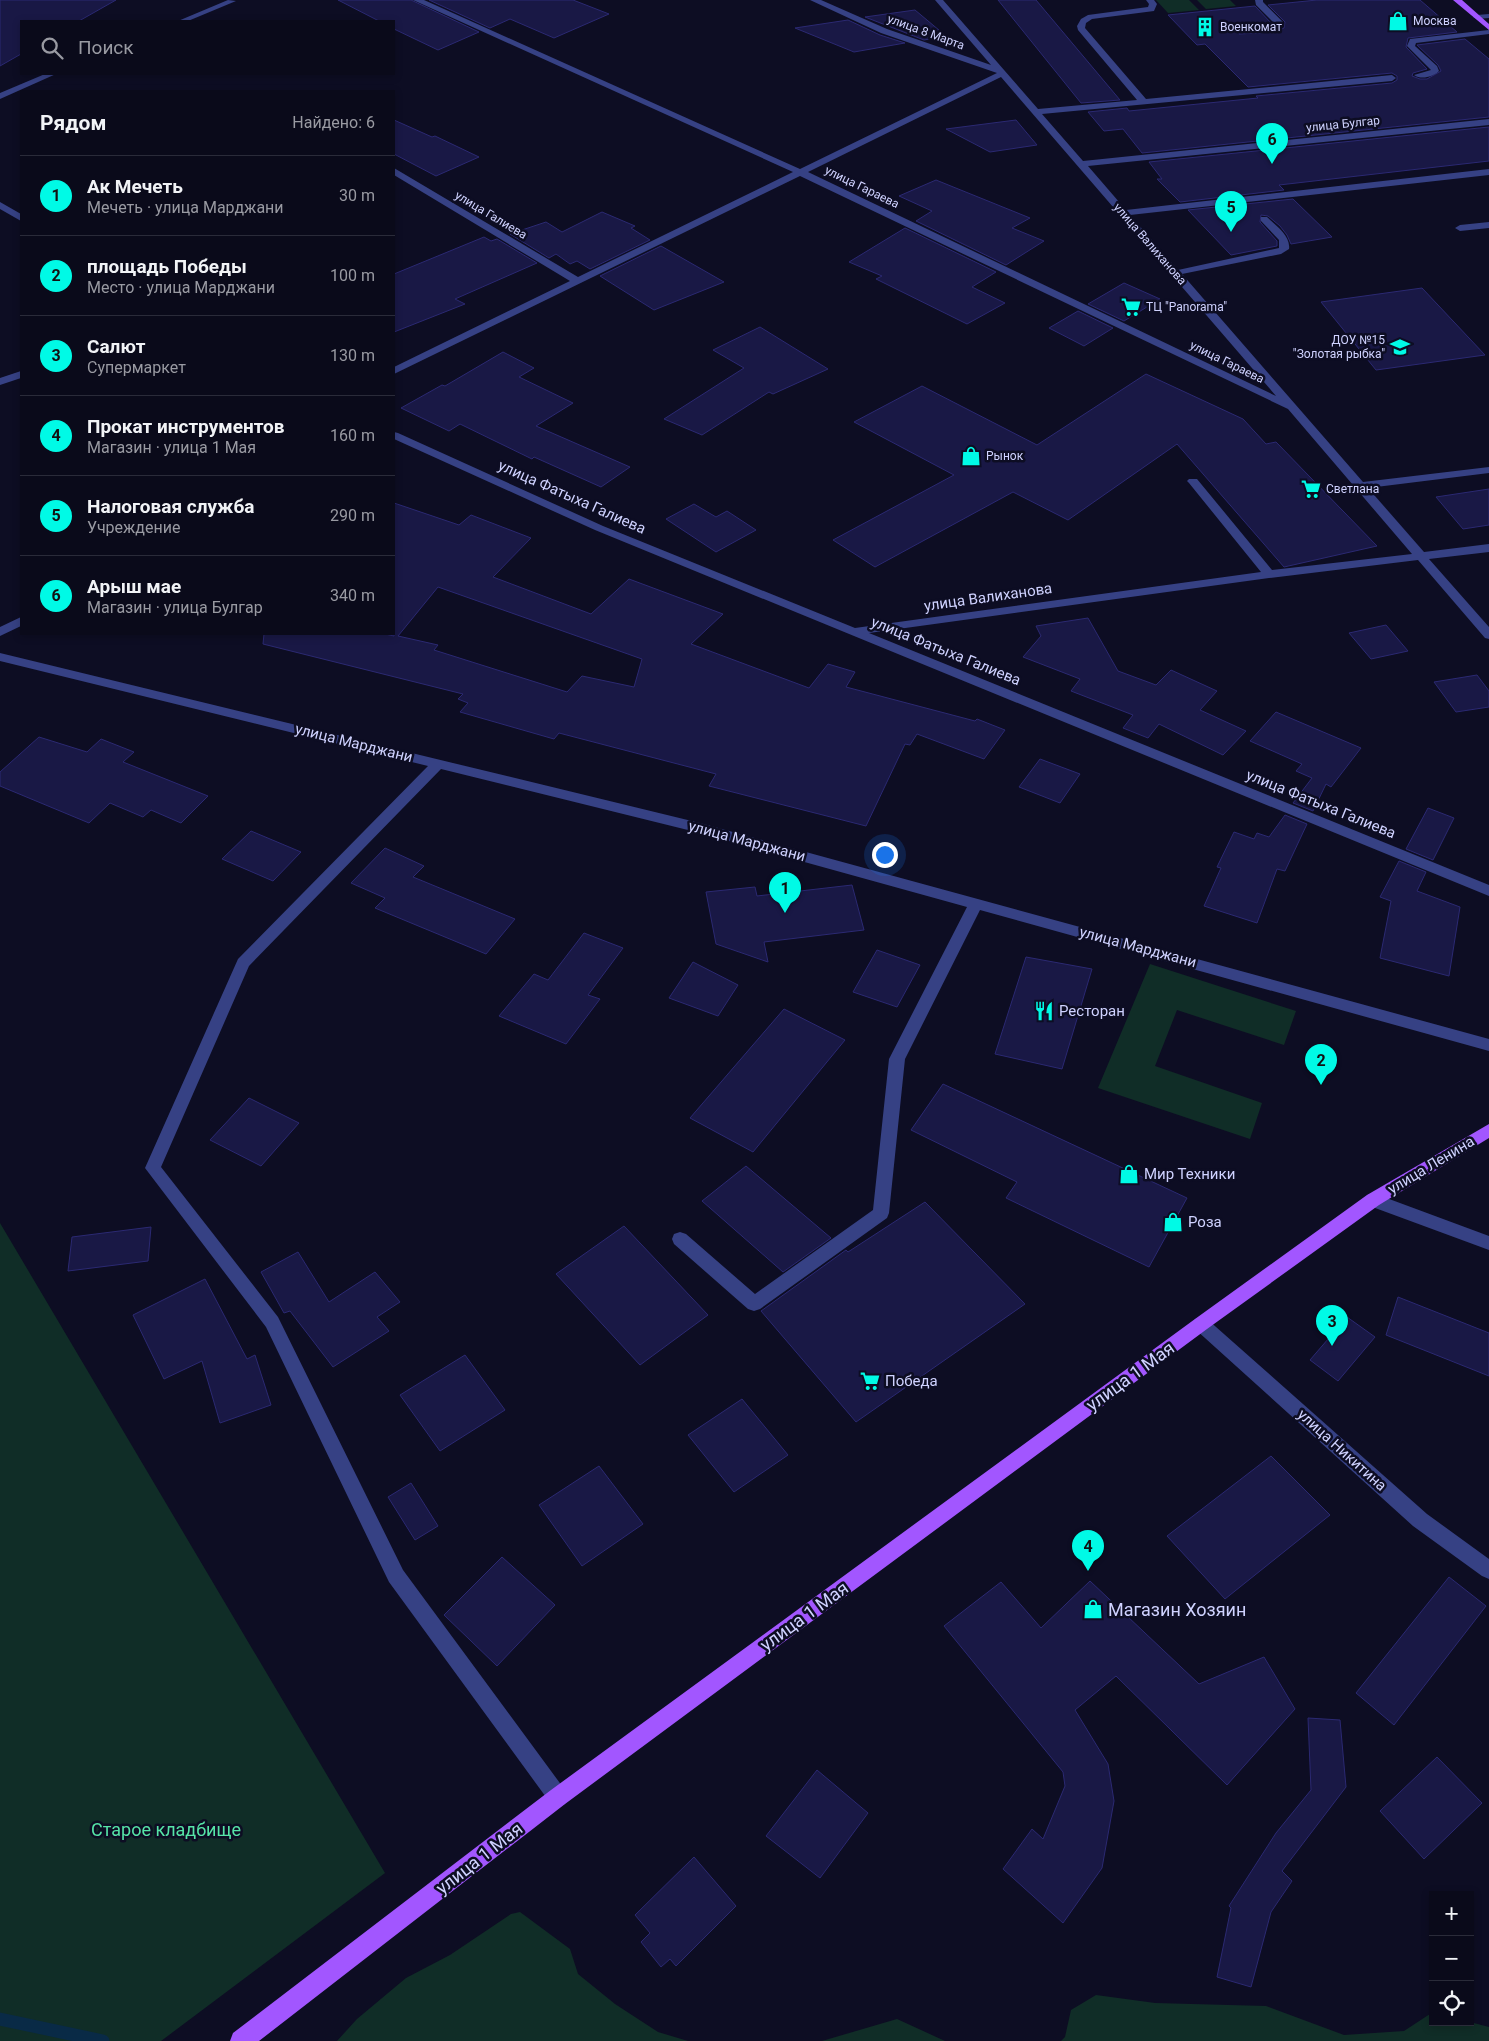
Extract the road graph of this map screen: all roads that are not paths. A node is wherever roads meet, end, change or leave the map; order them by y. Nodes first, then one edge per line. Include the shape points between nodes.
1 (417, 0) edge
2 (814, 0) edge
3 (939, 0) edge
4 (1150, 0) edge
5 (1259, 0) edge
6 (1457, 0) edge
7 (232, 1) edge
8 (1489, 16) edge
9 (1477, 17) junction
10 (184, 20) edge
11 (1489, 28) edge
12 (1243, 31) dead end
13 (1489, 32) edge
14 (1003, 73) junction
15 (50, 75) edge
16 (1418, 75) dead end
17 (1392, 78) dead end
18 (0, 96) edge
19 (1142, 101) junction
20 (1036, 112) junction
21 (1489, 122) edge
22 (1081, 164) junction
23 (395, 172) edge
24 (1489, 172) edge
25 (802, 173) junction
26 (0, 205) edge
27 (1123, 213) junction
28 (20, 217) edge
29 (1264, 219) dead end
30 (1489, 225) edge
31 (1460, 228) dead end
32 (1175, 273) junction
33 (576, 280) junction
34 (395, 370) edge
35 (20, 374) edge
36 (0, 382) edge
37 (1291, 407) junction
38 (395, 436) edge
39 (1489, 470) edge
40 (1192, 481) dead end
41 (1360, 486) junction
42 (1489, 548) edge
43 (1421, 557) junction
44 (1269, 574) junction
45 (20, 622) edge
46 (0, 632) edge
47 (858, 632) junction
48 (1489, 635) edge
49 (0, 657) edge
50 (438, 764) junction
51 (1489, 891) edge
52 (976, 903) junction
53 (1489, 1045) edge
54 (1489, 1130) edge
55 (1373, 1200) junction
56 (680, 1239) dead end
57 (1489, 1243) edge
58 (1201, 1324) junction
59 (1489, 1570) edge
60 (558, 1797) junction
61 (241, 2041) edge

1 - 25 street, улица Гараева
2 - 14 street, улица 8 Марта via 884,31
3 - 14 street, улица Валиханова
4 - 19 street via 1153,4 1151,9 1091,17 1081,24
5 - 12 street via 1279,26
6 - 9 main road
7 - 10 street
8 - 9 street
9 - 11 main road
13 - 16 street via 1413,41 1412,46 1435,71
14 - 20 street, улица Валиханова
14 - 25 street
15 - 18 street
17 - 19 street
19 - 20 street
20 - 22 street, улица Валиханова
21 - 22 street, улица Булгар
22 - 27 street, улица Валиханова
23 - 33 street, улица Галиева
24 - 27 street
25 - 33 street
25 - 37 street, улица Гараева
26 - 28 street
27 - 32 street, улица Валиханова
29 - 32 street via 1283,238 1284,249
30 - 31 street
32 - 37 street, улица Валиханова
33 - 34 street
35 - 36 street
37 - 41 street, улица Валиханова
38 - 47 street, улица Фатыха Галиева via 599,528
39 - 41 street
40 - 44 street
41 - 43 street, улица Валиханова
42 - 43 street, улица Валиханова
43 - 44 street, улица Валиханова
43 - 48 street, улица Валиханова
44 - 47 street, улица Валиханова
45 - 46 street
47 - 51 street, улица Фатыха Галиева
49 - 50 street, улица Марджани
50 - 52 street, улица Марджани via 700,828
50 - 60 street via 243,963 153,1168 272,1322 396,1576
52 - 53 street, улица Марджани
52 - 56 street via 897,1059 882,1213 754,1304
54 - 55 main road, улица Ленина
55 - 57 street
55 - 58 main road, улица 1 Мая
58 - 59 street, улица Никитина via 1420,1520
58 - 60 main road, улица 1 Мая
60 - 61 main road, улица 1 Мая

